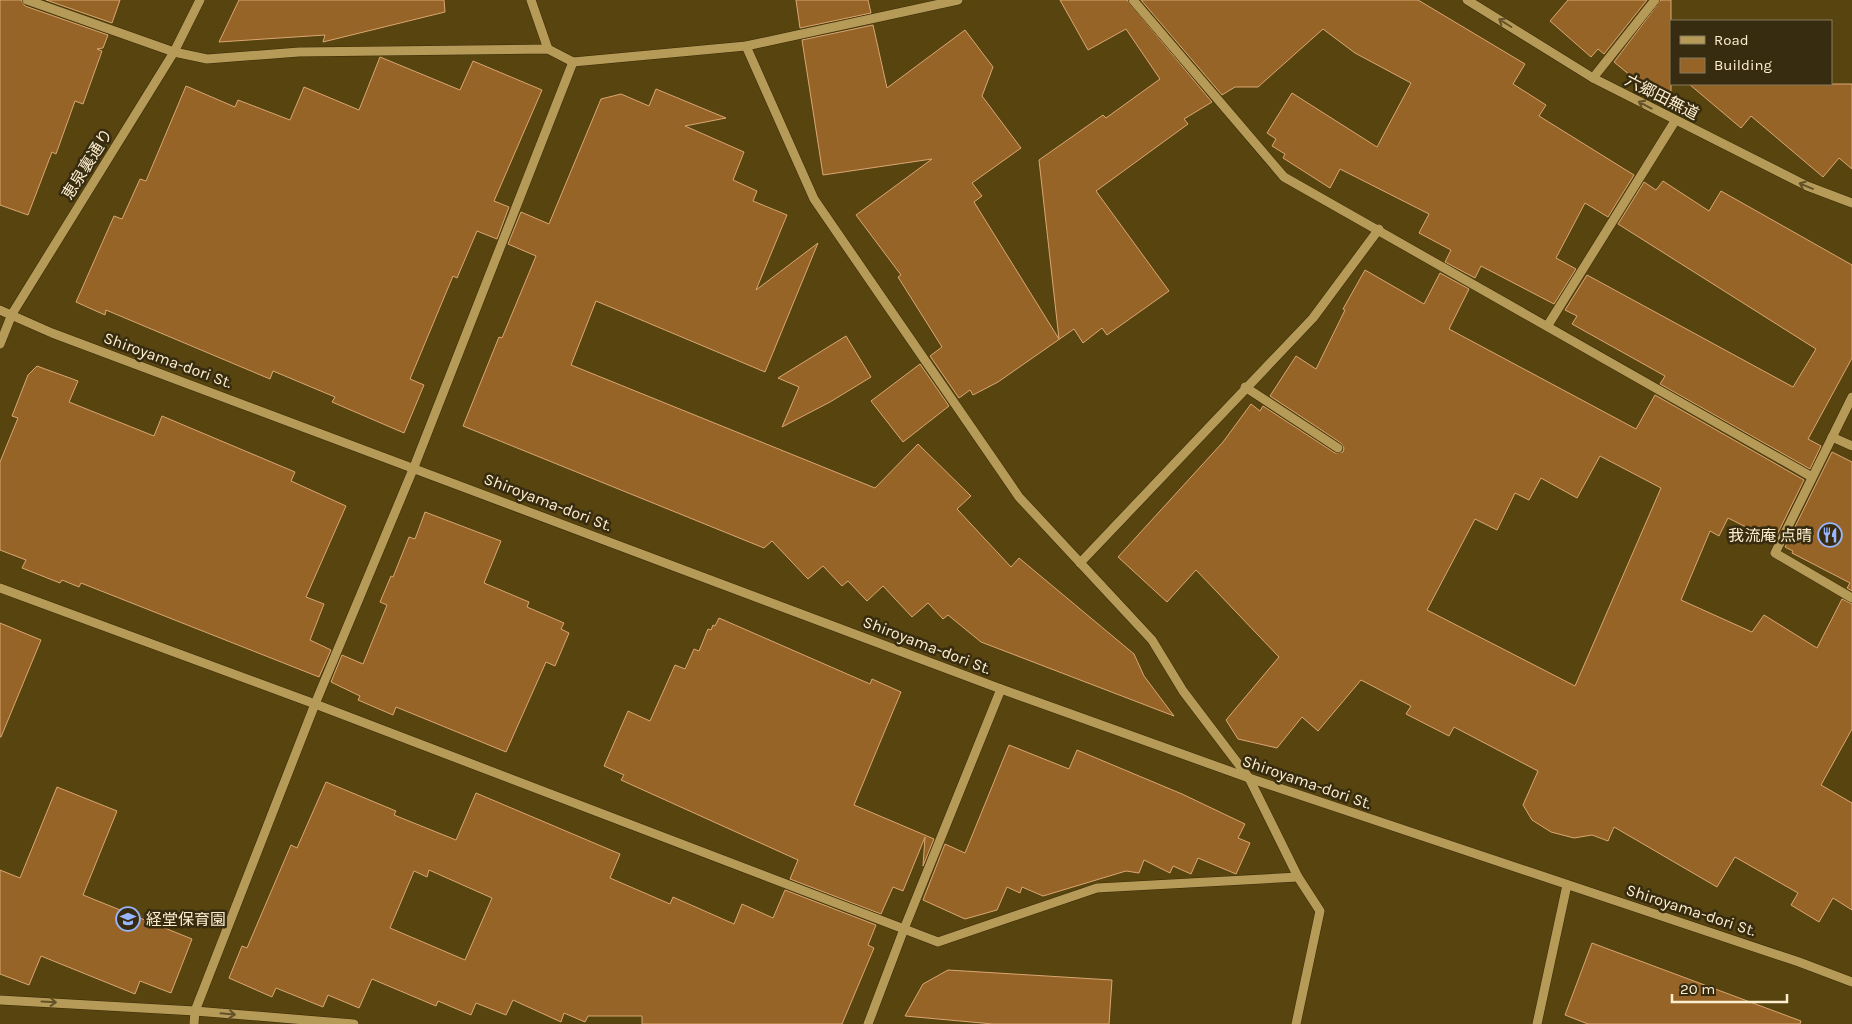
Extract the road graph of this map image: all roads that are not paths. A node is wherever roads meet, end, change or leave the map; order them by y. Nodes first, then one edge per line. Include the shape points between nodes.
1 (26, 0) edge
2 (200, 0) edge
3 (531, 0) edge
4 (958, 0) edge
5 (1133, 0) edge
6 (1467, 0) edge
7 (1655, 0) edge
8 (746, 46) junction
9 (548, 49) junction
10 (174, 52) junction
11 (573, 62) junction
12 (1593, 78) junction
13 (1675, 121) junction
14 (1852, 203) edge
15 (1379, 229) junction
16 (0, 310) edge
17 (12, 314) junction
18 (1548, 325) junction
19 (0, 344) edge
20 (1245, 387) junction
21 (1852, 396) edge
22 (1832, 438) junction
23 (1852, 446) edge
24 (1338, 448) dead end
25 (414, 467) junction
26 (1812, 477) junction
27 (1080, 563) junction
28 (0, 588) edge
29 (1852, 598) edge
30 (1001, 689) junction
31 (314, 704) junction
32 (1249, 778) junction
33 (1298, 877) junction
34 (1566, 885) junction
35 (904, 929) junction
36 (1852, 982) edge
37 (0, 1000) edge
38 (195, 1011) junction
39 (194, 1024) edge
40 (354, 1024) edge
41 (868, 1024) edge
42 (1296, 1024) edge
43 (1537, 1024) edge

1 - 10 street
2 - 10 street, 恵泉裏通り
3 - 9 street
4 - 8 street
5 - 15 street via 1284,177
12 -> 6 street, 六郷田無道
7 - 12 street
8 - 11 street
8 - 27 street via 814,199 1019,497
9 - 10 street via 299,52 207,58
9 - 11 street
10 - 17 street, 恵泉裏通り
11 - 25 street
13 -> 12 street, 六郷田無道
14 -> 13 street, 六郷田無道 via 1806,186
13 - 18 street
15 - 18 street
15 - 20 street via 1314,318
16 - 17 street, Shiroyama-dori St.
17 - 19 street, 恵泉裏通り
17 - 25 street, Shiroyama-dori St. via 52,333
18 - 26 street
20 - 24 street
20 - 27 street
21 - 22 street
22 - 23 street
22 - 26 street
25 - 30 street, Shiroyama-dori St.
25 - 31 street
26 - 29 street via 1775,553
27 - 32 street via 1152,640 1183,691
28 - 31 street
30 - 32 street, Shiroyama-dori St.
30 - 35 street
31 - 35 street
31 - 38 street
32 - 33 street
32 - 34 street, Shiroyama-dori St.
33 - 35 street via 1097,888 938,942
33 - 42 street via 1320,911
34 - 36 street, Shiroyama-dori St.
34 - 43 street
35 - 41 street
37 -> 38 street
38 - 39 street
38 -> 40 street

